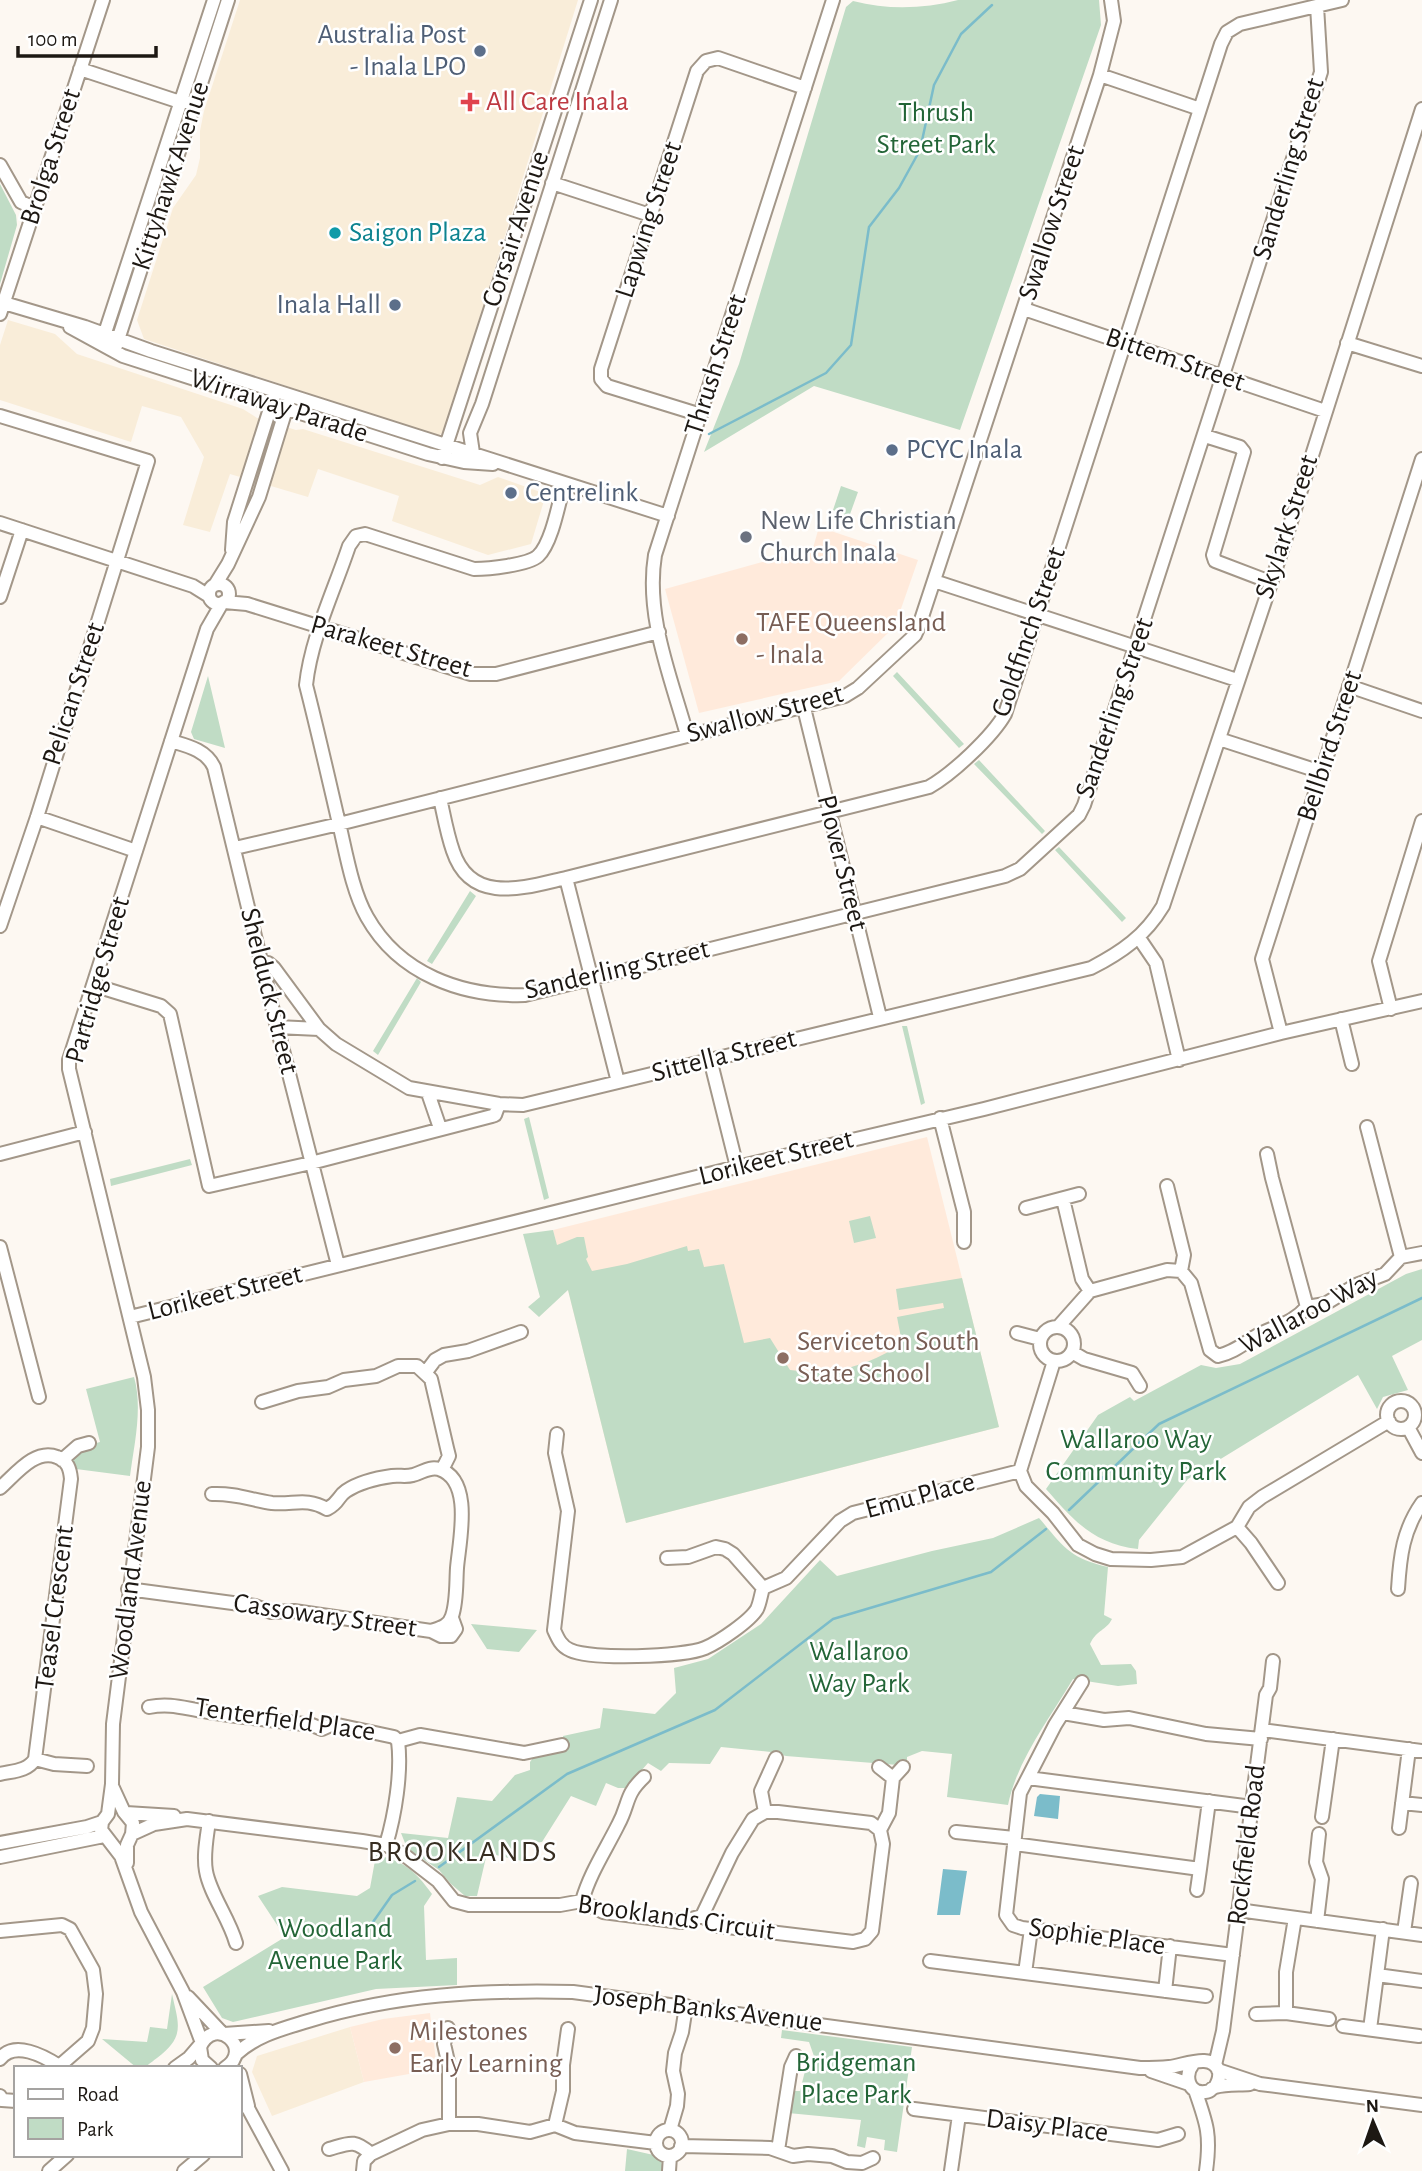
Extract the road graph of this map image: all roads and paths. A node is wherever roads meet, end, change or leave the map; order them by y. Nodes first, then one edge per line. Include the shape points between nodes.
1 (103, 0) edge
2 (214, 0) edge
3 (228, 0) edge
4 (591, 0) edge
5 (611, 0) edge
6 (833, 0) edge
7 (1111, 0) edge
8 (1342, 0) edge
9 (1317, 6) junction
10 (80, 69) junction
11 (1100, 75) junction
12 (805, 88) junction
13 (181, 101) junction
14 (194, 103) junction
15 (1200, 109) junction
16 (1422, 109) edge
17 (0, 165) edge
18 (552, 183) junction
19 (34, 208) junction
20 (650, 215) junction
21 (2, 309) edge
22 (1024, 309) junction
23 (103, 340) junction
24 (1125, 342) junction
25 (1347, 343) junction
26 (116, 346) junction
27 (1422, 366) edge
28 (1224, 376) junction
29 (290, 396) junction
30 (274, 398) junction
31 (482, 404) junction
32 (286, 409) junction
33 (458, 411) junction
34 (1325, 411) junction
35 (701, 415) junction
36 (0, 416) edge
37 (1205, 436) junction
38 (445, 452) junction
39 (473, 453) junction
40 (1422, 459) edge
41 (502, 464) junction
42 (564, 484) junction
43 (668, 516) junction
44 (0, 523) edge
45 (22, 530) junction
46 (230, 559) junction
47 (116, 562) junction
48 (934, 581) junction
49 (1270, 582) junction
50 (218, 594) junction
51 (0, 597) edge
52 (1038, 613) junction
53 (321, 627) junction
54 (659, 632) junction
55 (1136, 646) junction
56 (1237, 680) junction
57 (1349, 686) junction
58 (804, 708) junction
59 (1422, 711) edge
60 (687, 735) junction
61 (1219, 739) junction
62 (171, 741) junction
63 (1321, 772) junction
64 (440, 798) junction
65 (829, 812) junction
66 (37, 817) junction
67 (1422, 821) edge
68 (339, 824) junction
69 (234, 848) junction
70 (136, 851) junction
71 (1409, 859) junction
72 (1422, 864) edge
73 (566, 878) junction
74 (854, 912) junction
75 (0, 926) edge
76 (1139, 938) junction
77 (262, 964) junction
78 (593, 978) junction
79 (93, 985) junction
80 (1422, 1001) edge
81 (1391, 1009) junction
82 (880, 1017) junction
83 (1341, 1019) junction
84 (277, 1027) junction
85 (319, 1029) junction
86 (1281, 1033) junction
87 (710, 1059) junction
88 (1179, 1060) junction
89 (1352, 1064) dead end
90 (618, 1082) junction
91 (428, 1093) junction
92 (499, 1104) junction
93 (940, 1118) junction
94 (1367, 1127) dead end
95 (440, 1128) junction
96 (85, 1132) junction
97 (0, 1154) edge
98 (1267, 1154) dead end
99 (311, 1163) junction
100 (737, 1167) junction
101 (1167, 1186) dead end
102 (1079, 1194) dead end
103 (1063, 1199) junction
104 (1026, 1208) dead end
105 (964, 1242) dead end
106 (0, 1247) edge
107 (1422, 1253) edge
108 (1401, 1257) junction
109 (338, 1265) junction
110 (1181, 1271) junction
111 (1090, 1291) junction
112 (1307, 1307) junction
113 (130, 1317) junction
114 (1058, 1327) junction
115 (521, 1332) dead end
116 (1017, 1332) dead end
117 (1040, 1339) junction
118 (1072, 1352) junction
119 (1054, 1360) junction
120 (426, 1372) junction
121 (144, 1377) joint
122 (1140, 1386) dead end
123 (39, 1397) dead end
124 (262, 1402) dead end
125 (1418, 1406) edge
126 (1389, 1420) junction
127 (1408, 1427) junction
128 (558, 1434) dead end
129 (89, 1443) dead end
130 (1422, 1453) edge
131 (62, 1460) junction
132 (442, 1470) junction
133 (1020, 1471) junction
134 (0, 1488) edge
135 (212, 1494) dead end
136 (1422, 1503) edge
137 (1237, 1527) junction
138 (667, 1558) dead end
139 (1278, 1583) dead end
140 (763, 1588) junction
141 (128, 1589) junction
142 (1398, 1589) dead end
143 (1273, 1661) dead end
144 (1082, 1682) dead end
145 (149, 1707) dead end
146 (1063, 1713) junction
147 (1261, 1735) junction
148 (1333, 1739) junction
149 (398, 1741) junction
150 (562, 1745) dead end
151 (1416, 1750) edge
152 (524, 1753) junction
153 (35, 1759) junction
154 (776, 1759) dead end
155 (87, 1766) dead end
156 (524, 1767) dead end
157 (879, 1767) dead end
158 (904, 1767) dead end
159 (0, 1774) edge
160 (644, 1777) dead end
161 (893, 1778) junction
162 (1028, 1778) junction
163 (112, 1784) junction
164 (1209, 1801) junction
165 (1402, 1802) junction
166 (1422, 1805) edge
167 (1252, 1807) junction
168 (765, 1812) junction
169 (125, 1813) junction
170 (1322, 1817) dead end
171 (187, 1819) junction
172 (209, 1821) junction
173 (1399, 1828) dead end
174 (106, 1829) junction
175 (880, 1830) junction
176 (956, 1832) dead end
177 (1319, 1834) dead end
178 (132, 1835) junction
179 (1014, 1841) junction
180 (0, 1843) edge
181 (386, 1845) junction
182 (0, 1857) edge
183 (1199, 1869) junction
184 (130, 1881) junction
185 (1410, 1883) dead end
186 (1197, 1890) dead end
187 (582, 1901) junction
188 (1238, 1910) junction
189 (702, 1916) junction
190 (1295, 1918) junction
191 (1317, 1921) junction
192 (1031, 1929) junction
193 (1383, 1929) junction
194 (0, 1931) edge
195 (1404, 1932) junction
196 (1422, 1935) edge
197 (236, 1943) dead end
198 (1170, 1946) junction
199 (1233, 1955) junction
200 (930, 1961) dead end
201 (1025, 1973) junction
202 (1377, 1975) junction
203 (1422, 1981) edge
204 (1165, 1991) junction
205 (183, 1992) junction
206 (1206, 1996) dead end
207 (686, 2006) junction
208 (1286, 2013) junction
209 (1256, 2014) dead end
210 (1329, 2019) dead end
211 (1343, 2026) dead end
212 (448, 2028) dead end
213 (568, 2029) dead end
214 (1370, 2029) junction
215 (276, 2031) junction
216 (1223, 2031) junction
217 (223, 2034) junction
218 (1419, 2036) dead end
219 (202, 2043) junction
220 (1, 2054) edge
221 (796, 2056) dead end
222 (237, 2059) edge
223 (1195, 2062) junction
224 (57, 2066) edge
225 (59, 2066) edge
226 (178, 2066) edge
227 (209, 2066) edge
228 (1217, 2067) junction
229 (1140, 2068) junction
230 (242, 2082) edge
231 (1260, 2084) junction
232 (1192, 2087) junction
233 (1213, 2089) junction
234 (242, 2100) edge
235 (1422, 2105) edge
236 (249, 2109) junction
237 (914, 2109) dead end
238 (959, 2115) junction
239 (1205, 2115) junction
240 (449, 2124) junction
241 (555, 2125) junction
242 (670, 2130) junction
243 (1178, 2134) dead end
244 (656, 2143) junction
245 (681, 2146) junction
246 (329, 2149) dead end
247 (778, 2150) junction
248 (371, 2154) junction
249 (670, 2156) junction
250 (65, 2157) edge
251 (201, 2157) edge
252 (873, 2158) dead end
253 (49, 2171) edge
254 (184, 2171) edge
255 (282, 2171) edge
256 (363, 2171) edge
257 (669, 2171) edge
258 (951, 2171) edge
259 (1206, 2171) edge

1 - 10 street, Brolga Street
2 - 13 street, Kittyhawk Avenue
3 - 14 street, Kittyhawk Avenue
4 - 33 street, Corsair Avenue
5 - 18 street
6 - 12 street, Thrush Street
7 - 11 street, Swallow Street via 1114,21
8 - 9 street, Goldfinch Street
9 - 15 street, Goldfinch Street via 1240,24 1227,32
9 - 28 street, Sanderling Street via 1321,72
10 - 13 street
10 - 19 street, Brolga Street
11 - 15 street
11 - 22 street, Swallow Street
12 - 20 street, Lapwing Street via 719,58 706,61 697,71
12 - 35 street, Thrush Street
13 - 14 street
13 - 23 street, Kittyhawk Avenue
14 - 26 street, Kittyhawk Avenue
15 - 24 street, Goldfinch Street
16 - 25 street, Skylark Street
17 - 19 street via 21,202
18 - 20 street
18 - 31 street
19 - 21 street, Brolga Street
20 - 35 street, Lapwing Street via 601,379 607,386
21 - 23 street, Wirraway Parade via 64,323
22 - 24 street, Bittem Street
22 - 48 street, Swallow Street
23 - 26 street, Wirraway Parade
24 - 28 street, Bittem Street
24 - 52 street, Goldfinch Street
25 - 27 street
25 - 34 street, Skylark Street
26 - 30 street, Wirraway Parade
28 - 34 street, Bittem Street
28 - 37 street, Sanderling Street
29 - 30 street, Wirraway Parade
29 - 32 street, Partridge Street
29 - 38 street, Wirraway Parade
30 - 32 street, Wirraway Parade
30 - 46 street, Partridge Street via 234,522
31 - 33 street
31 - 39 street via 470,433
32 - 38 street, Wirraway Parade
32 - 46 street, Partridge Street via 259,497
33 - 38 street, Corsair Avenue
34 - 49 street, Skylark Street
35 - 43 street, Thrush Street
36 - 47 street, Pelican Street via 148,461
37 - 49 street via 1244,452 1215,561
37 - 55 street, Sanderling Street
38 - 39 street, Wirraway Parade
38 - 41 street, Wirraway Parade via 464,463
39 - 41 street, Wirraway Parade
40 - 57 street, Bellbird Street
41 - 42 street, Wirraway Parade
42 - 43 street, Wirraway Parade
42 - 53 street, Sanderling Street via 545,546 536,558 474,569 365,534 356,536
43 - 54 street, Thrush Street via 652,578
44 - 45 street
45 - 47 street
45 - 51 street
46 - 50 street, Partridge Street
47 - 50 street
47 - 66 street, Pelican Street
48 - 52 street
48 - 58 street, Swallow Street via 915,635 858,688
49 - 56 street, Skylark Street
50 - 53 street, Parakeet Street
50 - 62 street, Partridge Street
52 - 55 street
52 - 65 street, Goldfinch Street via 1005,714 943,779 929,787
53 - 54 street, Parakeet Street via 471,674 496,674
53 - 68 street, Sanderling Street via 306,685
54 - 60 street, Thrush Street
55 - 56 street
55 - 74 street, Sanderling Street via 1079,815 1020,869 1005,876
56 - 61 street, Skylark Street
57 - 59 street
57 - 63 street, Bellbird Street
58 - 60 street, Swallow Street
58 - 65 street, Plover Street
60 - 64 street, Swallow Street
61 - 63 street
61 - 76 street, Skylark Street via 1163,906
62 - 69 street, Shelduck Street via 210,758
62 - 70 street, Partridge Street
63 - 86 street, Bellbird Street via 1262,958
64 - 68 street, Swallow Street
64 - 73 street, Goldfinch Street via 453,854 478,884 498,890
65 - 73 street, Goldfinch Street
65 - 74 street, Plover Street
66 - 70 street
66 - 75 street, Pelican Street
67 - 71 street
68 - 69 street, Swallow Street
68 - 78 street, Sanderling Street via 367,916 400,957 452,986 506,995 525,995
69 - 77 street, Shelduck Street
70 - 79 street, Partridge Street
71 - 72 street
71 - 81 street via 1378,961
73 - 78 street
74 - 78 street, Sanderling Street
74 - 82 street, Plover Street
76 - 82 street, Sittella Street via 1091,968
76 - 88 street via 1156,962
77 - 84 street, Shelduck Street
77 - 85 street, Sittella Street via 274,968
78 - 90 street
79 - 96 street, Partridge Street via 69,1060
79 - 99 street via 161,1006 170,1014 207,1190
80 - 81 street, Lorikeet Street
81 - 83 street, Lorikeet Street
82 - 87 street, Sittella Street
83 - 86 street, Lorikeet Street
83 - 89 street
84 - 85 street
84 - 99 street, Shelduck Street
85 - 91 street, Sittella Street via 409,1088
86 - 88 street, Lorikeet Street
87 - 90 street, Sittella Street
87 - 100 street
88 - 93 street, Lorikeet Street
90 - 92 street, Sittella Street via 527,1105
91 - 92 street, Sittella Street
91 - 95 street
92 - 95 street via 495,1115
93 - 100 street, Lorikeet Street
93 - 105 street via 964,1212
94 - 108 street
95 - 99 street
96 - 97 street
96 - 113 street, Partridge Street
98 - 112 street
99 - 109 street, Shelduck Street
100 - 109 street, Lorikeet Street
101 - 110 street via 1184,1255
102 - 103 street
103 - 104 street
103 - 111 street via 1082,1279
106 - 123 street
107 - 108 street, Wallaroo Way
108 - 112 street, Wallaroo Way via 1385,1274 1325,1304
109 - 113 street, Lorikeet Street
110 - 111 street via 1167,1270
110 - 112 street, Wallaroo Way via 1191,1283 1210,1350 1219,1356 1297,1319
111 - 114 street
113 - 121 street, Partridge Street
114 - 117 street via 1048,1329
114 - 118 street via 1072,1336
115 - 120 street via 444,1355
116 - 117 street
117 - 119 street via 1042,1352
118 - 119 street
118 - 122 street via 1132,1373
119 - 133 street
120 - 124 street via 417,1366 398,1366 376,1376
120 - 132 street via 449,1456
121 - 141 street, Woodland Avenue via 148,1438
125 - 126 street via 1397,1402 1390,1407
125 - 127 street
126 - 127 street via 1395,1427
126 - 137 street via 1262,1497 1249,1507
127 - 130 street
128 - 140 street via 555,1453 568,1511 554,1630 568,1650 659,1656 705,1648 752,1616
129 - 131 street
131 - 134 street via 53,1455 32,1460
131 - 153 street, Teasel Crescent via 71,1479
132 - 135 street via 371,1480 342,1493 337,1504 327,1508 307,1501 271,1502 233,1493
132 - 141 street, Cassowary Street via 458,1490 463,1532 452,1618 444,1627 431,1631 294,1611 271,1612 256,1606
133 - 137 street via 1026,1486 1078,1545 1111,1559 1182,1557
133 - 140 street, Emu Place via 853,1513 786,1578
136 - 142 street via 1404,1535
137 - 139 street
138 - 140 street via 725,1549
141 - 163 street, Woodland Avenue via 113,1724
143 - 147 street, Rockfield Road
144 - 146 street, Sophie Place
145 - 149 street, Tenterfield Place via 175,1705 322,1729 333,1724 381,1732
146 - 147 street via 1104,1720 1138,1719 1206,1734
146 - 162 street, Sophie Place
147 - 148 street
147 - 167 street, Rockfield Road
148 - 151 street
148 - 170 street
149 - 152 street via 420,1735
149 - 181 street, Tenterfield Place via 400,1759
150 - 152 street
151 - 165 street
152 - 156 street
153 - 155 street
153 - 159 street via 24,1769
154 - 168 street via 761,1791
157 - 161 street
158 - 161 street
160 - 187 street via 631,1789 619,1824 591,1871
161 - 175 street via 890,1813
162 - 164 street
162 - 179 street, Sophie Place via 1020,1793
163 - 169 street, Woodland Avenue
163 - 174 street, Woodland Avenue
164 - 167 street
164 - 183 street
165 - 166 street
165 - 173 street
167 - 188 street, Rockfield Road
168 - 175 street via 871,1823
168 - 189 street via 753,1819 732,1853
169 - 171 street, Brooklands Circuit
169 - 174 street via 116,1811
169 - 178 street, Woodland Avenue via 133,1823
171 - 172 street, Brooklands Circuit
171 - 178 street, Brooklands Circuit via 154,1824
172 - 181 street, Brooklands Circuit
172 - 197 street via 206,1874
174 - 178 street via 121,1843
174 - 180 street via 86,1827
174 - 182 street
174 - 184 street, Woodland Avenue
175 - 189 street, Brooklands Circuit via 883,1844 872,1931 865,1939 754,1932 719,1926
176 - 179 street
177 - 191 street via 1316,1862 1322,1880
178 - 184 street, Woodland Avenue via 127,1845
179 - 183 street
179 - 192 street, Sophie Place via 1006,1915 1013,1925
181 - 187 street, Brooklands Circuit via 421,1867 454,1900 469,1905
183 - 186 street
184 - 205 street, Woodland Avenue
185 - 195 street
187 - 189 street, Brooklands Circuit via 603,1912 681,1922
188 - 190 street
188 - 199 street, Rockfield Road
190 - 191 street
190 - 208 street via 1286,1972
191 - 193 street
192 - 198 street, Sophie Place
192 - 201 street
193 - 195 street
193 - 202 street
194 - 225 street via 62,1924 70,1929 93,1970 93,2028 88,2041
195 - 196 street
198 - 199 street, Sophie Place
198 - 204 street
199 - 216 street, Rockfield Road
200 - 201 street
201 - 204 street
202 - 203 street
202 - 214 street
204 - 206 street
205 - 217 street, Woodland Avenue
205 - 219 street, Woodland Avenue
207 - 215 street, Joseph Banks Avenue via 573,1992 436,1994 362,2007
207 - 229 street, Joseph Banks Avenue
207 - 242 street via 675,2053 678,2094
208 - 209 street
208 - 210 street
211 - 214 street
212 - 240 street via 444,2044 449,2066
213 - 241 street
214 - 218 street
215 - 217 street, Joseph Banks Avenue
215 - 222 street, Joseph Banks Avenue via 251,2041
216 - 223 street
216 - 228 street, Rockfield Road
217 - 219 street, Joseph Banks Avenue via 210,2035
217 - 222 street, Woodland Avenue via 233,2042
219 - 226 street
219 - 227 street, Woodland Avenue via 201,2057
220 - 224 street via 36,2053
221 - 247 street
223 - 228 street via 1207,2060
223 - 229 street, Joseph Banks Avenue
223 - 232 street via 1187,2074
228 - 231 street
228 - 233 street via 1219,2078
229 - 232 street, Joseph Banks Avenue
230 - 236 street
231 - 233 street
231 - 235 street
232 - 233 street via 1206,2092
232 - 239 street
233 - 239 street
234 - 236 street
236 - 255 street
237 - 238 street, Daisy Place
238 - 243 street, Daisy Place via 1158,2140
238 - 258 street
239 - 259 street via 1210,2144
240 - 241 street via 530,2132
240 - 248 street via 422,2130
241 - 244 street via 575,2133
242 - 244 street via 662,2132
242 - 245 street via 681,2137
244 - 249 street via 662,2154
245 - 247 street
245 - 249 street
246 - 248 street via 353,2143
247 - 252 street via 847,2162
248 - 256 street
249 - 257 street
250 - 253 street
251 - 254 street

